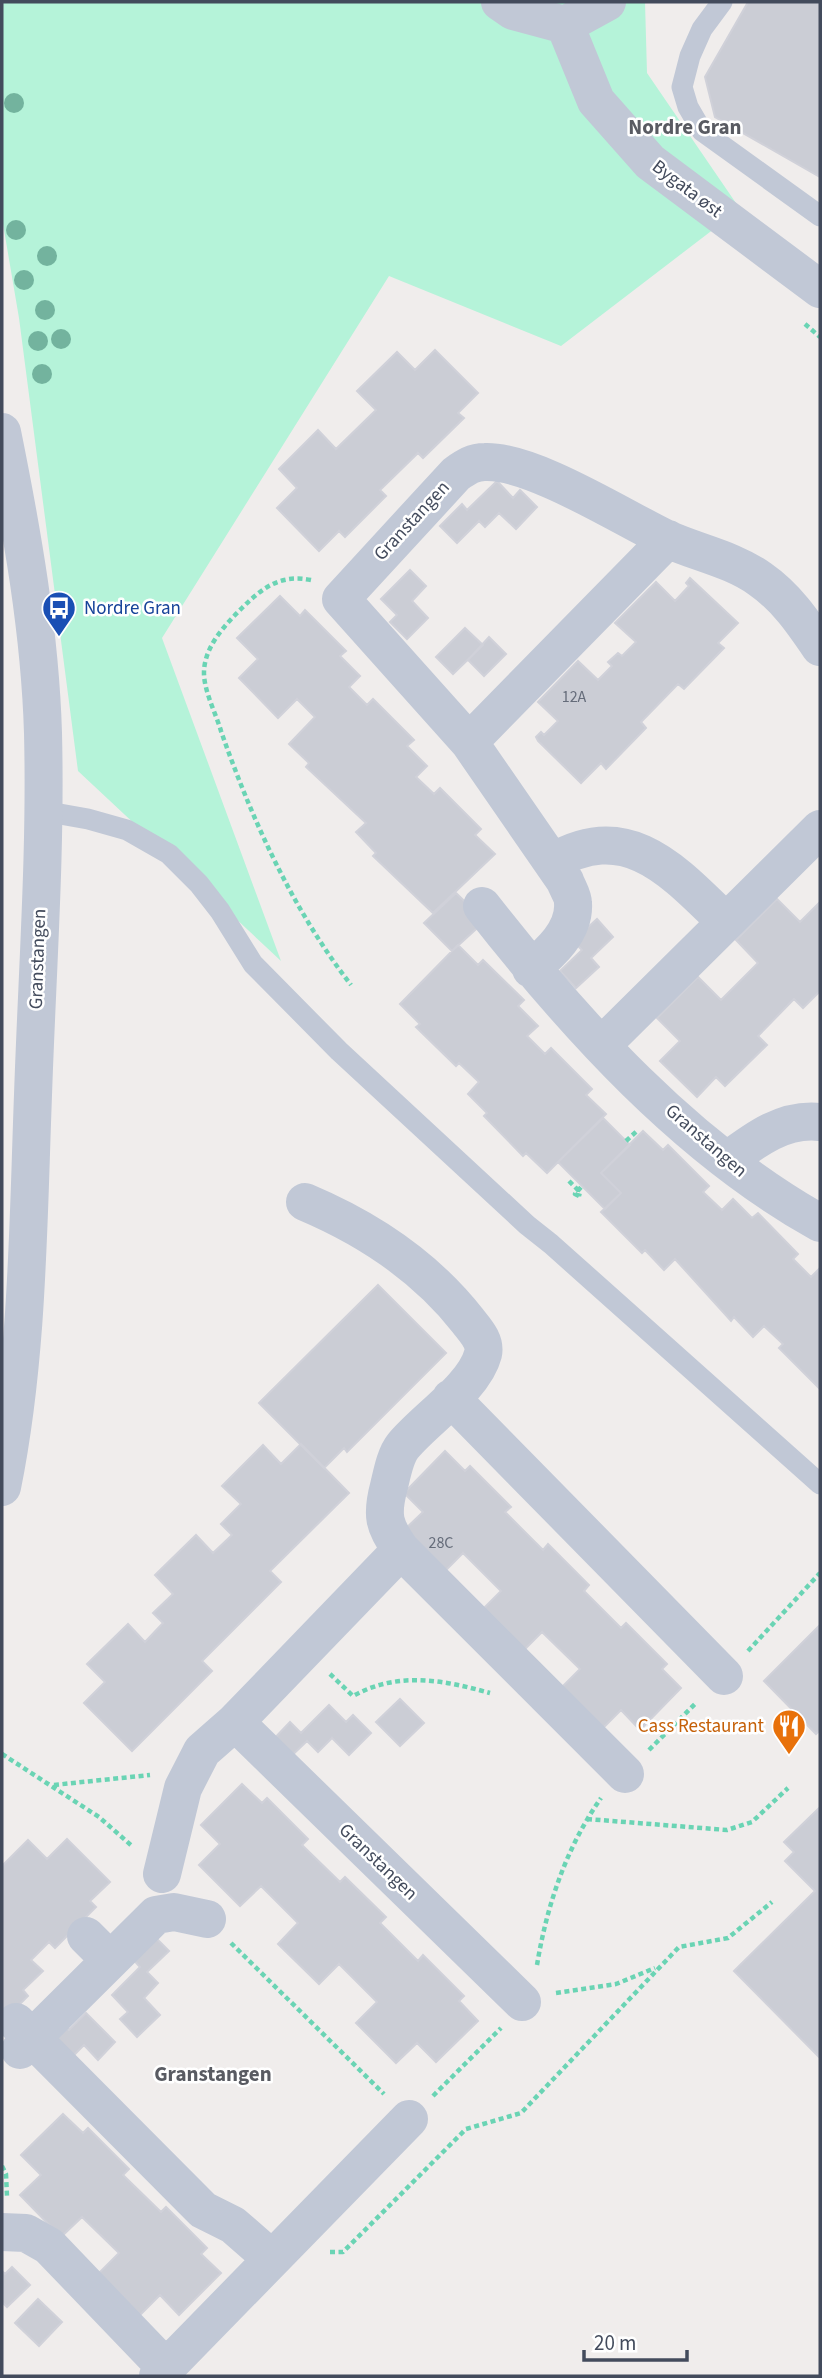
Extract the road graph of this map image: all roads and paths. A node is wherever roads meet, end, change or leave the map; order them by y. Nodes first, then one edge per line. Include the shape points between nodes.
1 (500, 2) edge
2 (607, 2) edge
3 (722, 2) edge
4 (565, 25) junction
5 (820, 216) edge
6 (819, 286) edge
7 (2, 432) edge
8 (668, 539) junction
9 (341, 598) junction
10 (820, 647) edge
11 (469, 742) junction
12 (43, 811) junction
13 (820, 829) edge
14 (553, 862) junction
15 (482, 906) dead end
16 (726, 922) junction
17 (531, 969) junction
18 (351, 985) dead end
19 (602, 1045) junction
20 (820, 1122) edge
21 (728, 1160) junction
22 (569, 1181) dead end
23 (582, 1186) dead end
24 (306, 1202) dead end
25 (820, 1223) edge
26 (451, 1398) junction
27 (820, 1484) edge
28 (2, 1488) edge
29 (401, 1550) junction
30 (820, 1573) edge
31 (305, 1650) junction
32 (724, 1676) junction
33 (503, 1696) dead end
34 (235, 1722) junction
35 (191, 1771) junction
36 (625, 1774) junction
37 (54, 1786) dead end
38 (788, 1788) dead end
39 (587, 1819) junction
40 (162, 1874) dead end
41 (772, 1902) dead end
42 (207, 1919) dead end
43 (660, 1967) junction
44 (527, 1996) junction
45 (409, 2119) joint
46 (304, 2226) junction
47 (2, 2232) edge
48 (272, 2259) junction
49 (162, 2372) edge

1 - 4 street via 538,20
2 - 4 street
3 - 5 lane via 690,56 682,87 688,107 702,131
4 - 6 street, Bygata øst via 596,101 650,162
7 - 12 street, Granstangen via 38,661
8 - 9 street, Granstangen via 581,493 514,467 487,461 469,464
8 - 10 street, Granstangen via 738,565 761,579 800,617
8 - 11 street
9 - 11 street
9 - 18 path via 323,582 293,576 274,582 260,590 223,629 208,650 204,676 237,776 277,864 326,953
11 - 14 street
12 - 27 lane via 127,830 169,853 213,902 253,964 339,1051 527,1225
12 - 28 street, Granstangen via 26,1296 15,1425
13 - 16 street
14 - 16 street via 575,849 632,848 674,872
14 - 17 street via 573,903 558,947
15 - 17 street, Granstangen
16 - 19 street
17 - 19 street, Granstangen
19 - 21 street, Granstangen
20 - 21 street via 773,1129
21 - 25 street, Granstangen via 753,1182
22 - 23 path via 578,1190 580,1192 581,1194 576,1196 575,1193 576,1192
24 - 26 street via 348,1220 410,1260 480,1336 484,1351 476,1370
26 - 29 street via 401,1448 394,1467 384,1505 386,1529
26 - 32 street
29 - 31 street
29 - 36 street
30 - 32 path
31 - 33 path via 353,1696 373,1685 438,1679
31 - 34 street
32 - 36 path
34 - 35 street via 202,1751
34 - 44 street, Granstangen
35 - 37 path
35 - 40 street via 171,1828
36 - 39 path
38 - 39 path via 752,1822 727,1830
39 - 44 path via 571,1846 544,1925
41 - 43 path via 728,1938 678,1947
42 - 48 street via 174,1912 156,1915 98,1948 23,2036 197,2216 233,2225
43 - 44 path via 616,1984
43 - 46 path via 521,2113 466,2129 342,2252 329,2252
44 - 45 path via 487,2044
45 - 46 street
46 - 48 street
47 - 49 street via 26,2233 49,2246
48 - 49 street

